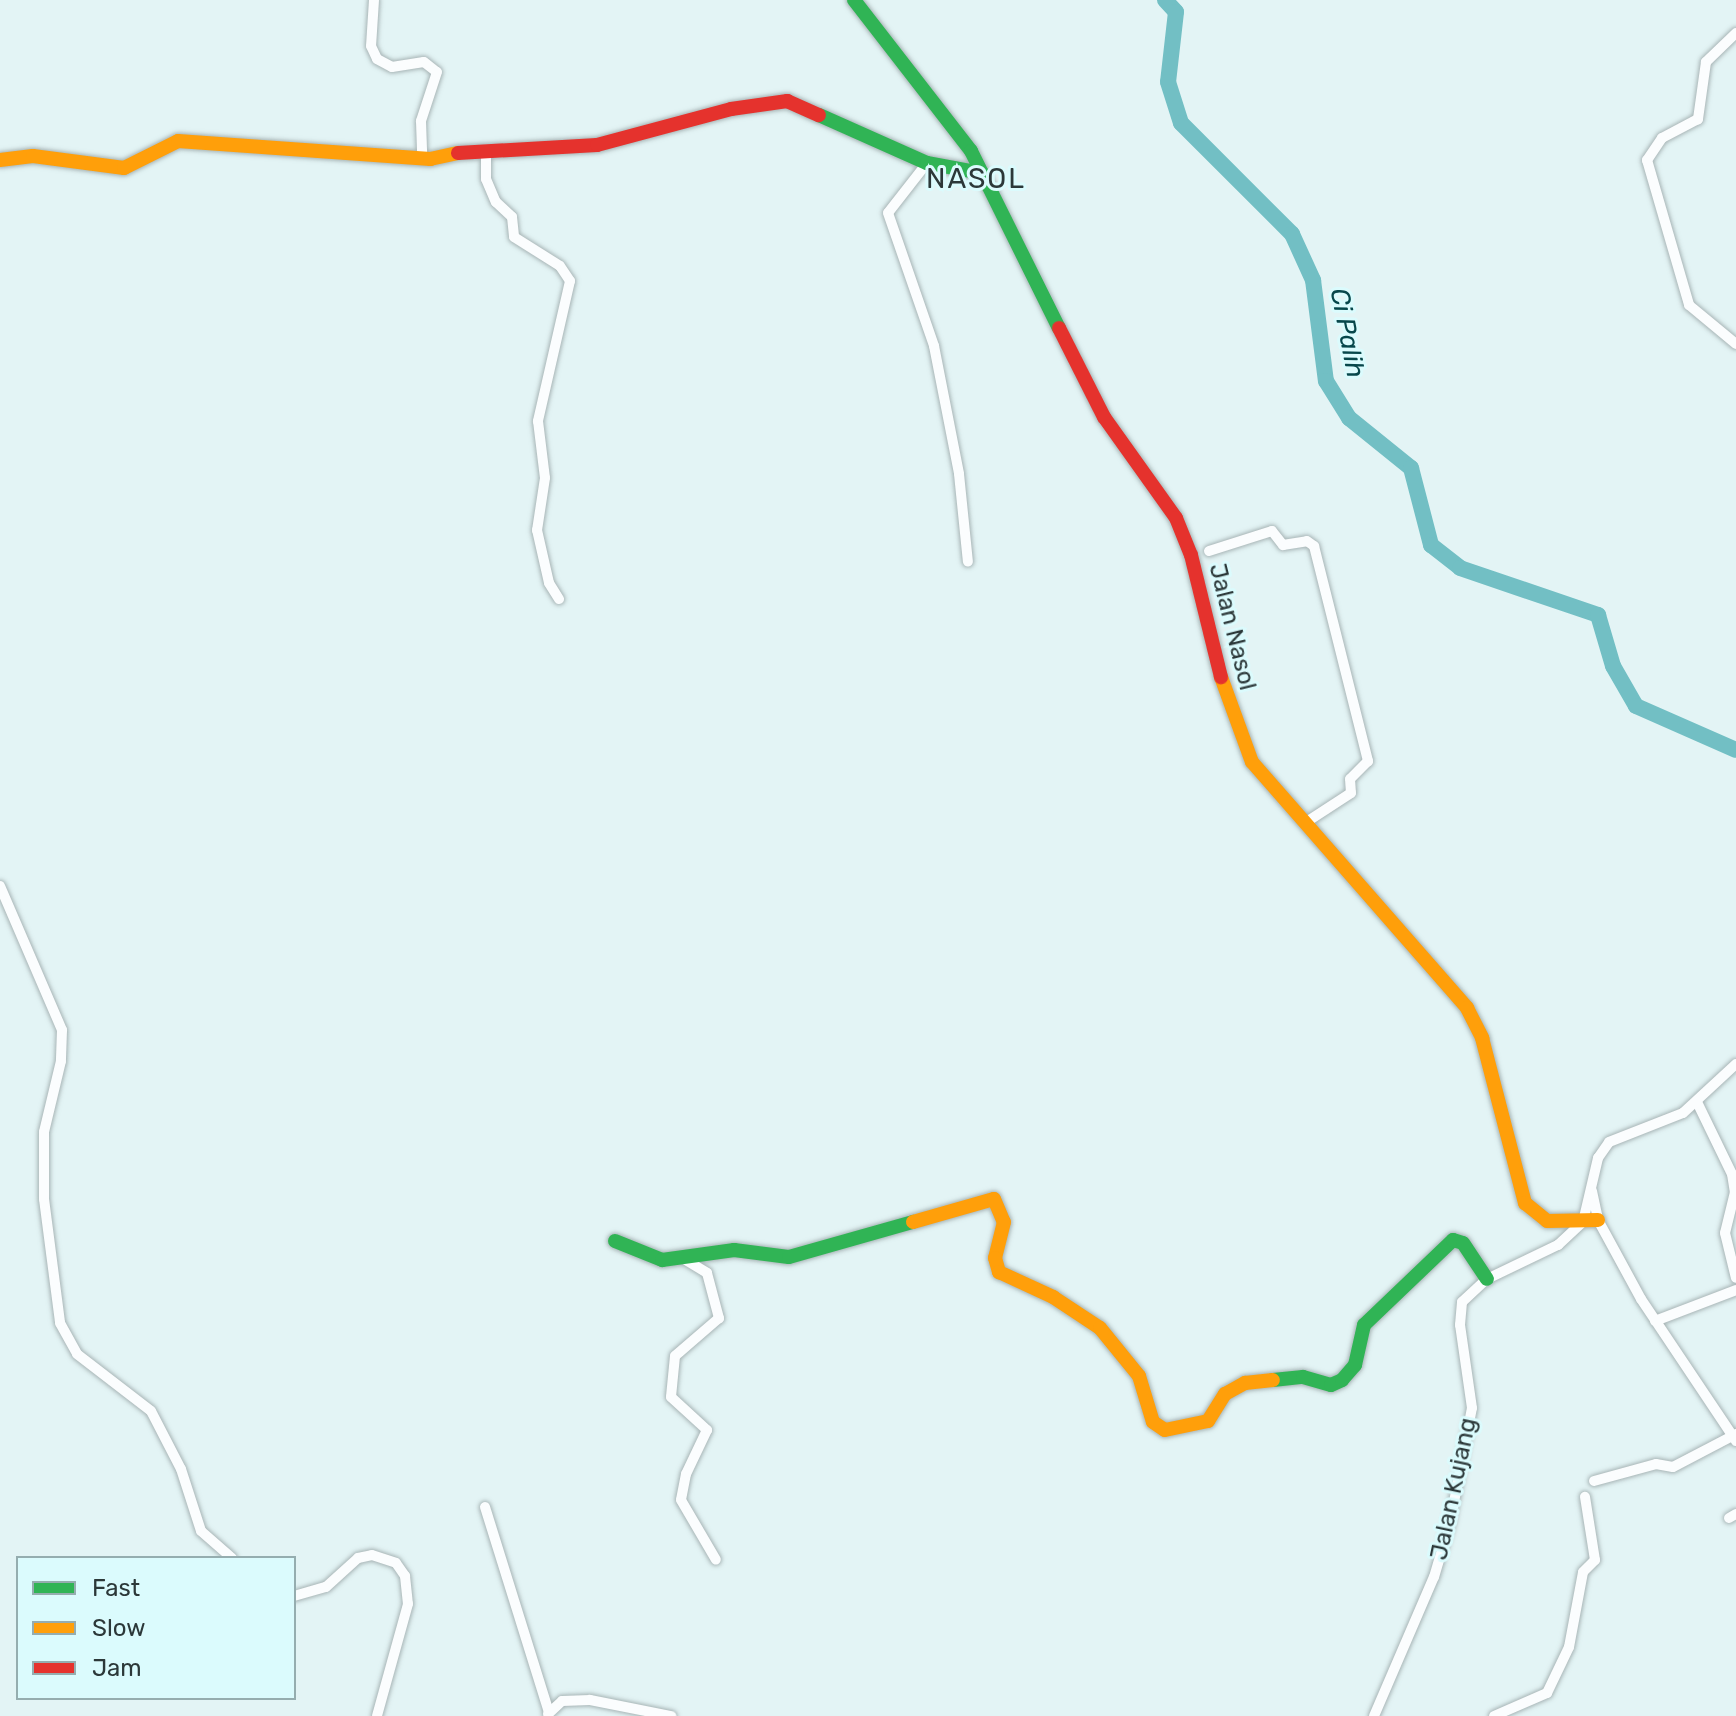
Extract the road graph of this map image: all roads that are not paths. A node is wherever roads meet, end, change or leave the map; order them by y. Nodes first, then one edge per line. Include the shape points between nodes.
1 (374, 0) edge
2 (854, 0) edge
3 (1736, 33) edge
4 (486, 150) junction
5 (422, 158) junction
6 (0, 160) edge
7 (927, 163) junction
8 (982, 173) junction
9 (1736, 344) edge
10 (1209, 551) dead end
11 (968, 562) dead end
12 (559, 599) dead end
13 (1305, 823) junction
14 (0, 886) edge
15 (1736, 1064) edge
16 (1697, 1102) junction
17 (1590, 1221) junction
18 (615, 1241) dead end
19 (684, 1259) junction
20 (1736, 1278) edge
21 (1487, 1279) junction
22 (1736, 1290) edge
23 (1655, 1321) junction
24 (1735, 1437) edge
25 (1594, 1481) dead end
26 (1585, 1497) dead end
27 (485, 1507) dead end
28 (230, 1556) edge
29 (716, 1560) dead end
30 (296, 1595) edge
31 (548, 1714) edge
32 (377, 1716) edge
33 (671, 1716) edge
34 (1374, 1716) edge
35 (1494, 1716) edge

1 - 5 street via 371,46 377,59 392,67 424,62 437,72 421,121
2 - 8 street, Jalan Nasol via 959,134
3 - 9 street via 1706,62 1698,119 1662,138 1647,160 1689,305
4 - 5 street
4 - 7 street via 597,145 731,109 787,101
4 - 12 street via 486,179 496,202 512,217 516,240 570,277 538,421 545,478 537,530 549,583
5 - 6 street via 178,141 124,168 33,156
7 - 8 street
7 - 11 street via 888,213 934,346 959,474
8 - 13 street, Jalan Nasol via 1104,417 1176,518 1191,555 1203,618 1241,743
10 - 13 street via 1272,531 1283,545 1307,541 1314,546 1368,761 1350,779 1351,793
13 - 17 street, Jalan Nasol via 1390,916 1475,1023 1525,1203 1540,1219
14 - 28 street via 62,1030 61,1061 44,1132 44,1199 60,1323 77,1354 151,1411 181,1469 201,1531
15 - 16 street
16 - 17 street via 1662,1123 1609,1142 1590,1186
16 - 20 street via 1732,1174 1735,1192 1725,1233
17 - 21 street, Jalan Kujang via 1558,1245
17 - 23 street
18 - 19 street via 653,1258
19 - 21 street via 734,1250 799,1255 994,1199 1004,1222 995,1258 999,1272 1053,1297 1100,1328 1139,1376 1153,1422 1165,1430 1208,1421 1225,1394 1245,1383 1303,1377 1331,1385 1342,1380 1355,1365 1364,1325 1450,1241 1460,1241
19 - 29 street via 707,1273 718,1302 715,1325 675,1356 670,1391 676,1405 706,1426 681,1500
21 - 34 street, Jalan Kujang via 1460,1311 1472,1408 1450,1523 1434,1577
22 - 23 street
23 - 24 street
24 - 25 street via 1673,1467 1656,1464
26 - 35 street via 1595,1560 1583,1572 1568,1649 1547,1693
27 - 31 street
30 - 32 street via 326,1587 358,1558 372,1555 396,1563 405,1576 408,1604
31 - 33 street via 562,1701 590,1700

